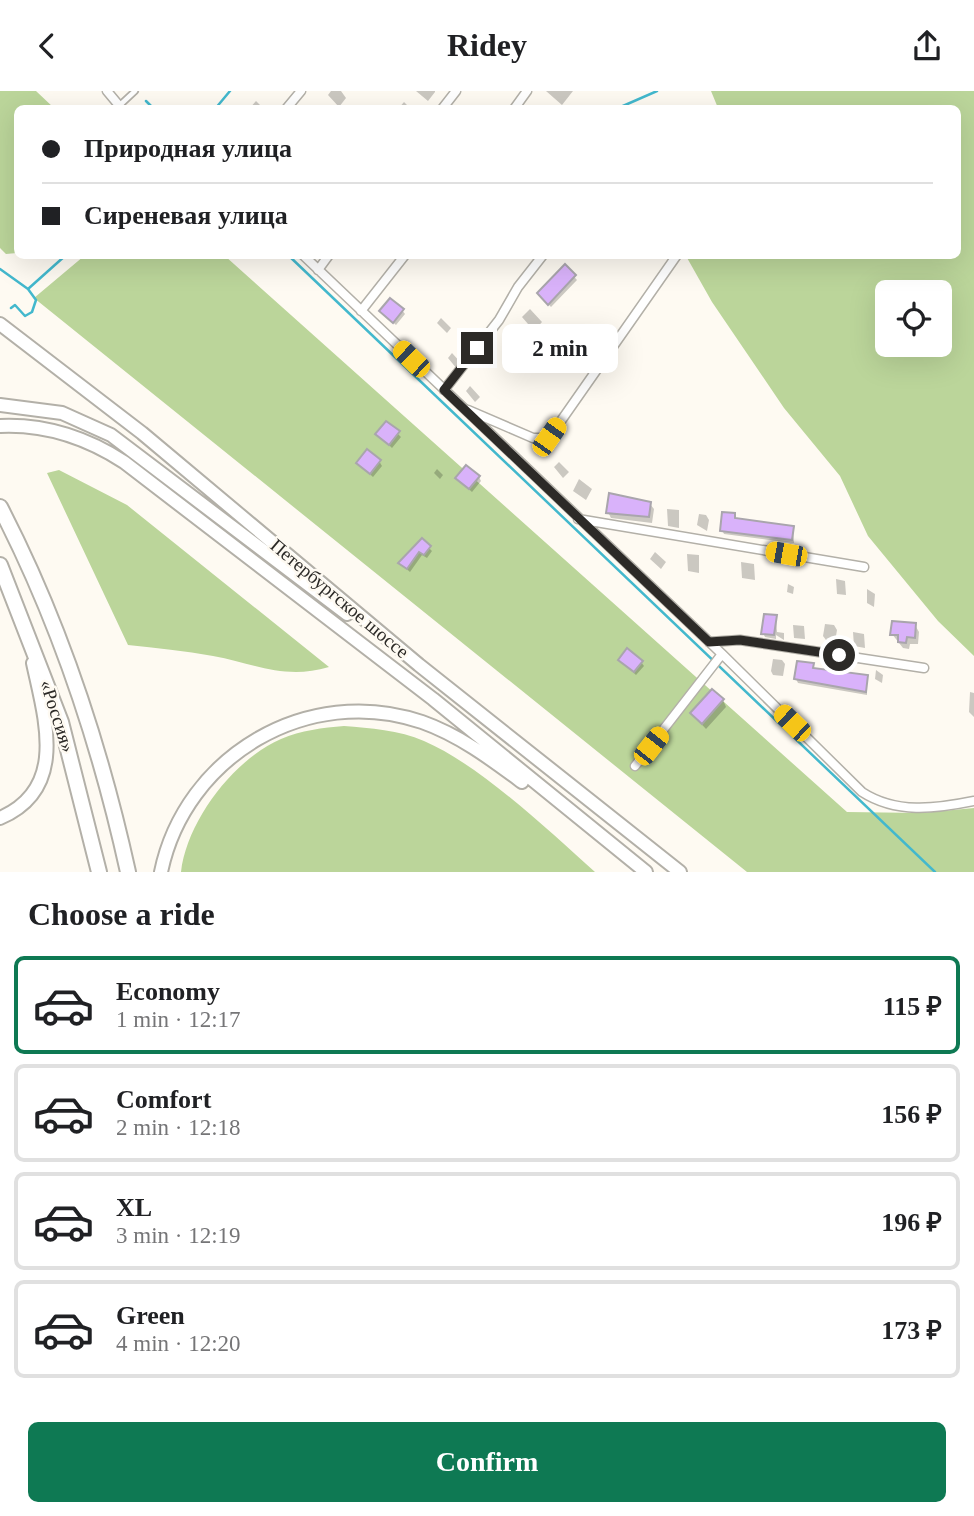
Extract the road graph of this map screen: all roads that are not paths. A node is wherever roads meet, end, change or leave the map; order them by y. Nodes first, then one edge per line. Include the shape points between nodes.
1 (107, 91) edge
2 (135, 91) edge
3 (301, 91) edge
4 (119, 105) edge
5 (123, 105) edge
6 (289, 105) edge
7 (307, 259) edge
8 (326, 259) edge
9 (402, 259) edge
10 (540, 259) edge
11 (674, 259) edge
12 (318, 270) junction
13 (361, 311) junction
14 (0, 324) edge
15 (444, 390) junction
16 (0, 405) edge
17 (462, 408) junction
18 (0, 426) edge
19 (0, 507) edge
20 (578, 519) junction
21 (0, 565) edge
22 (864, 567) dead end
23 (24, 622) junction
24 (709, 642) junction
25 (717, 660) junction
26 (419, 665) junction
27 (924, 668) dead end
28 (635, 766) dead end
29 (974, 801) edge
30 (0, 818) edge
31 (607, 842) junction
32 (99, 872) edge
33 (128, 872) edge
34 (160, 872) edge
35 (646, 872) edge
36 (680, 872) edge

1 - 4 street
2 - 5 lane
3 - 6 street
7 - 12 street
8 - 12 street
9 - 13 street
10 - 15 street
11 - 17 street via 549,437 533,437
12 - 13 street
13 - 15 street
14 - 26 main road, Петербургское шоссе via 142,433
15 - 17 street
16 - 26 main road via 62,413 118,439
17 - 20 street
18 - 31 main road, Петербургское шоссе via 77,438 117,458 433,699
19 - 33 highway, «Россия» via 49,611 83,704
20 - 22 street
20 - 24 street
21 - 23 highway, «Россия»
23 - 30 main road via 46,724 47,757 33,793
23 - 32 highway, «Россия» via 72,760
24 - 25 street
24 - 27 street via 740,640
25 - 28 street
25 - 29 street via 876,801 898,808
26 - 36 main road, Петербургское шоссе
31 - 34 main road via 449,733 406,717 345,712 308,717 272,730 221,764 183,812
31 - 35 main road, Петербургское шоссе

